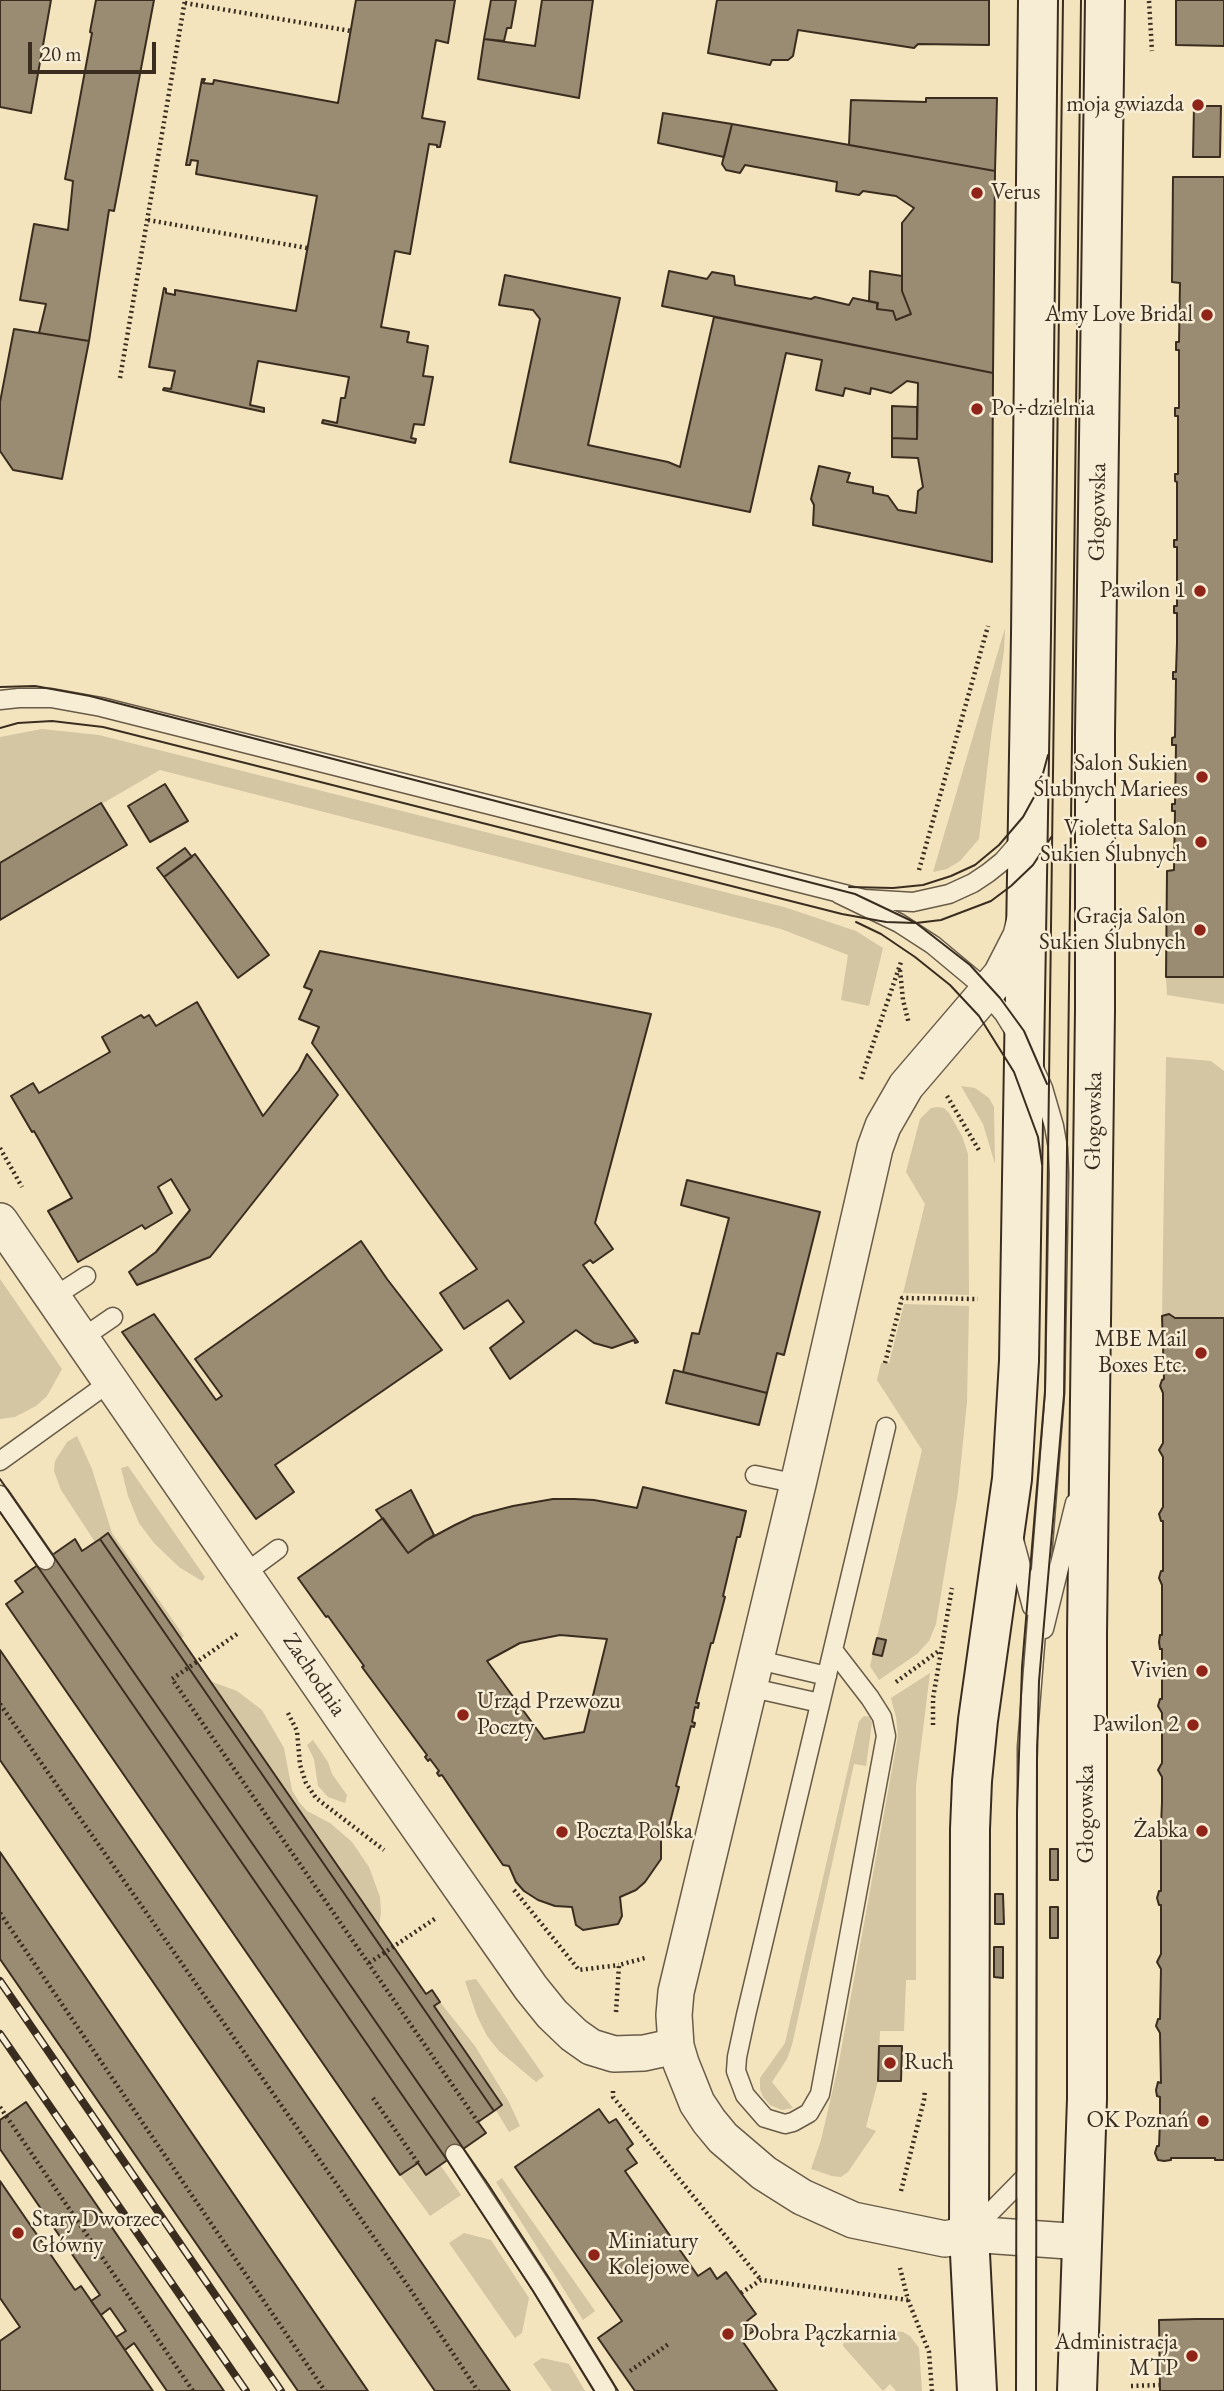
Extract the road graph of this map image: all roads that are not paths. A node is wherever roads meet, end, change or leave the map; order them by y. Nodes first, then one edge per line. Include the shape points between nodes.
1 (1038, 0) edge
2 (1105, 0) edge
3 (0, 701) edge
4 (1028, 830) junction
5 (839, 894) junction
6 (1026, 911) junction
7 (987, 993) junction
8 (1023, 1046) junction
9 (0, 1221) edge
10 (86, 1276) dead end
11 (52, 1298) junction
12 (113, 1317) dead end
13 (81, 1339) junction
14 (110, 1382) junction
15 (886, 1427) dead end
16 (1091, 1436) junction
17 (0, 1461) edge
18 (755, 1475) dead end
19 (798, 1484) junction
20 (0, 1495) edge
21 (1007, 1514) junction
22 (278, 1549) dead end
23 (44, 1560) dead end
24 (244, 1574) junction
25 (1036, 1621) junction
26 (833, 1650) junction
27 (751, 1673) junction
28 (827, 1676) junction
29 (1031, 1680) junction
30 (820, 1703) junction
31 (676, 2046) junction
32 (455, 2154) dead end
33 (1026, 2176) junction
34 (969, 2234) junction
35 (1026, 2238) junction
36 (1083, 2242) junction
37 (606, 2391) edge
38 (977, 2391) edge
39 (1026, 2391) edge
40 (1077, 2391) edge

1 - 4 street
2 - 16 street, Głogowska
3 - 5 lane via 51,698 101,707
4 - 5 lane via 988,873 949,894 899,903
4 - 6 street
5 - 7 lane via 920,936
6 - 7 street via 1008,964
6 - 8 street
7 - 8 lane
7 - 19 street via 916,1073 897,1100 875,1148
8 - 21 street via 1019,1362
8 - 25 lane via 1048,1103 1059,1174 1055,1392
9 - 11 street, Zachodnia
10 - 11 lane
11 - 13 street, Zachodnia
12 - 13 lane
13 - 14 street, Zachodnia
14 - 17 lane
14 - 24 street, Zachodnia
15 - 26 lane
16 - 29 lane
16 - 36 street, Głogowska
18 - 19 lane
19 - 27 street
20 - 23 lane
21 - 25 lane
21 - 34 street via 972,1781
22 - 24 lane
24 - 31 street, Zachodnia via 552,2014 591,2047 614,2054
25 - 29 lane
26 - 28 lane
26 - 30 lane via 870,1698 886,1736 820,2094 809,2113 785,2124 765,2118 745,2095 736,2071 737,2057
27 - 28 lane
27 - 30 lane
27 - 31 street via 676,1992
28 - 30 lane
29 - 33 lane
31 - 34 street via 688,2085 709,2121 780,2184 853,2220 945,2239
32 - 37 lane
33 - 34 lane
33 - 35 lane
34 - 35 street
34 - 38 street
35 - 36 street
35 - 39 lane
36 - 40 street, Głogowska

